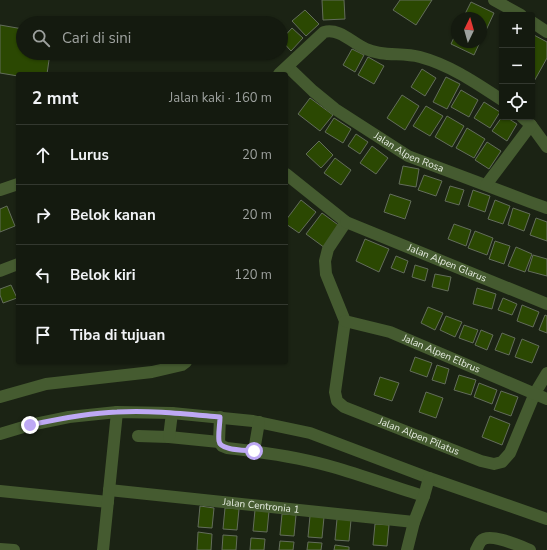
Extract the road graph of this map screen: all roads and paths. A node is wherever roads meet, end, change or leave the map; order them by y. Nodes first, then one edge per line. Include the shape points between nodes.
1 (494, 0) edge
2 (516, 12) edge
3 (535, 24) edge
4 (547, 32) edge
5 (283, 70) edge
6 (288, 74) edge
7 (499, 98) edge
8 (527, 121) edge
9 (547, 147) edge
10 (288, 176) edge
11 (16, 185) edge
12 (486, 185) junction
13 (0, 190) edge
14 (547, 208) edge
15 (346, 222) junction
16 (16, 265) edge
17 (0, 270) edge
18 (547, 304) edge
19 (345, 321) junction
20 (183, 364) edge
21 (547, 373) edge
22 (535, 394) junction
23 (0, 397) edge
24 (547, 399) edge
25 (117, 412) junction
26 (172, 413) junction
27 (220, 417) junction
28 (259, 422) junction
29 (0, 434) edge
30 (138, 436) dead end
31 (169, 437) junction
32 (219, 442) junction
33 (254, 451) junction
34 (429, 478) junction
35 (0, 491) edge
36 (108, 496) junction
37 (424, 496) junction
38 (547, 519) edge
39 (414, 522) junction
40 (0, 549) edge
41 (14, 550) edge
42 (103, 550) edge
43 (407, 550) edge
44 (476, 550) edge
45 (530, 550) edge

1 - 2 street
3 - 4 street
5 - 7 street via 324,32 330,30 379,54 420,57 445,66
6 - 12 street, Jalan Alpen Rosa via 335,109 408,156
8 - 9 street
8 - 12 street
10 - 15 street, Jalan Alpen Glarus
11 - 13 street
12 - 14 street, Jalan Alpen Rosa
15 - 18 street, Jalan Alpen Glarus
15 - 19 street via 328,249 325,261 326,274
16 - 17 street
19 - 22 street, Jalan Alpen Elbrus via 390,332
19 - 22 street, Jalan Alpen Pilatus via 335,392 337,402 481,461 494,464 502,462 510,453
20 - 23 street via 152,372 46,384
21 - 22 street
22 - 24 street, Jalan Alpen Elbrus
25 - 26 street
25 - 29 street via 62,418
25 - 36 street
26 - 27 street
26 - 31 street
27 - 28 street
27 - 32 street
28 - 33 street
28 - 34 street via 310,433
30 - 31 street
31 - 32 street
32 - 33 street via 227,448
33 - 37 street via 333,467
34 - 37 street
34 - 38 street
35 - 36 street, Jalan Centronia 1
36 - 39 street, Jalan Centronia 1
36 - 42 street
37 - 39 street
39 - 43 street
40 - 41 street
44 - 45 street via 480,542 490,538

